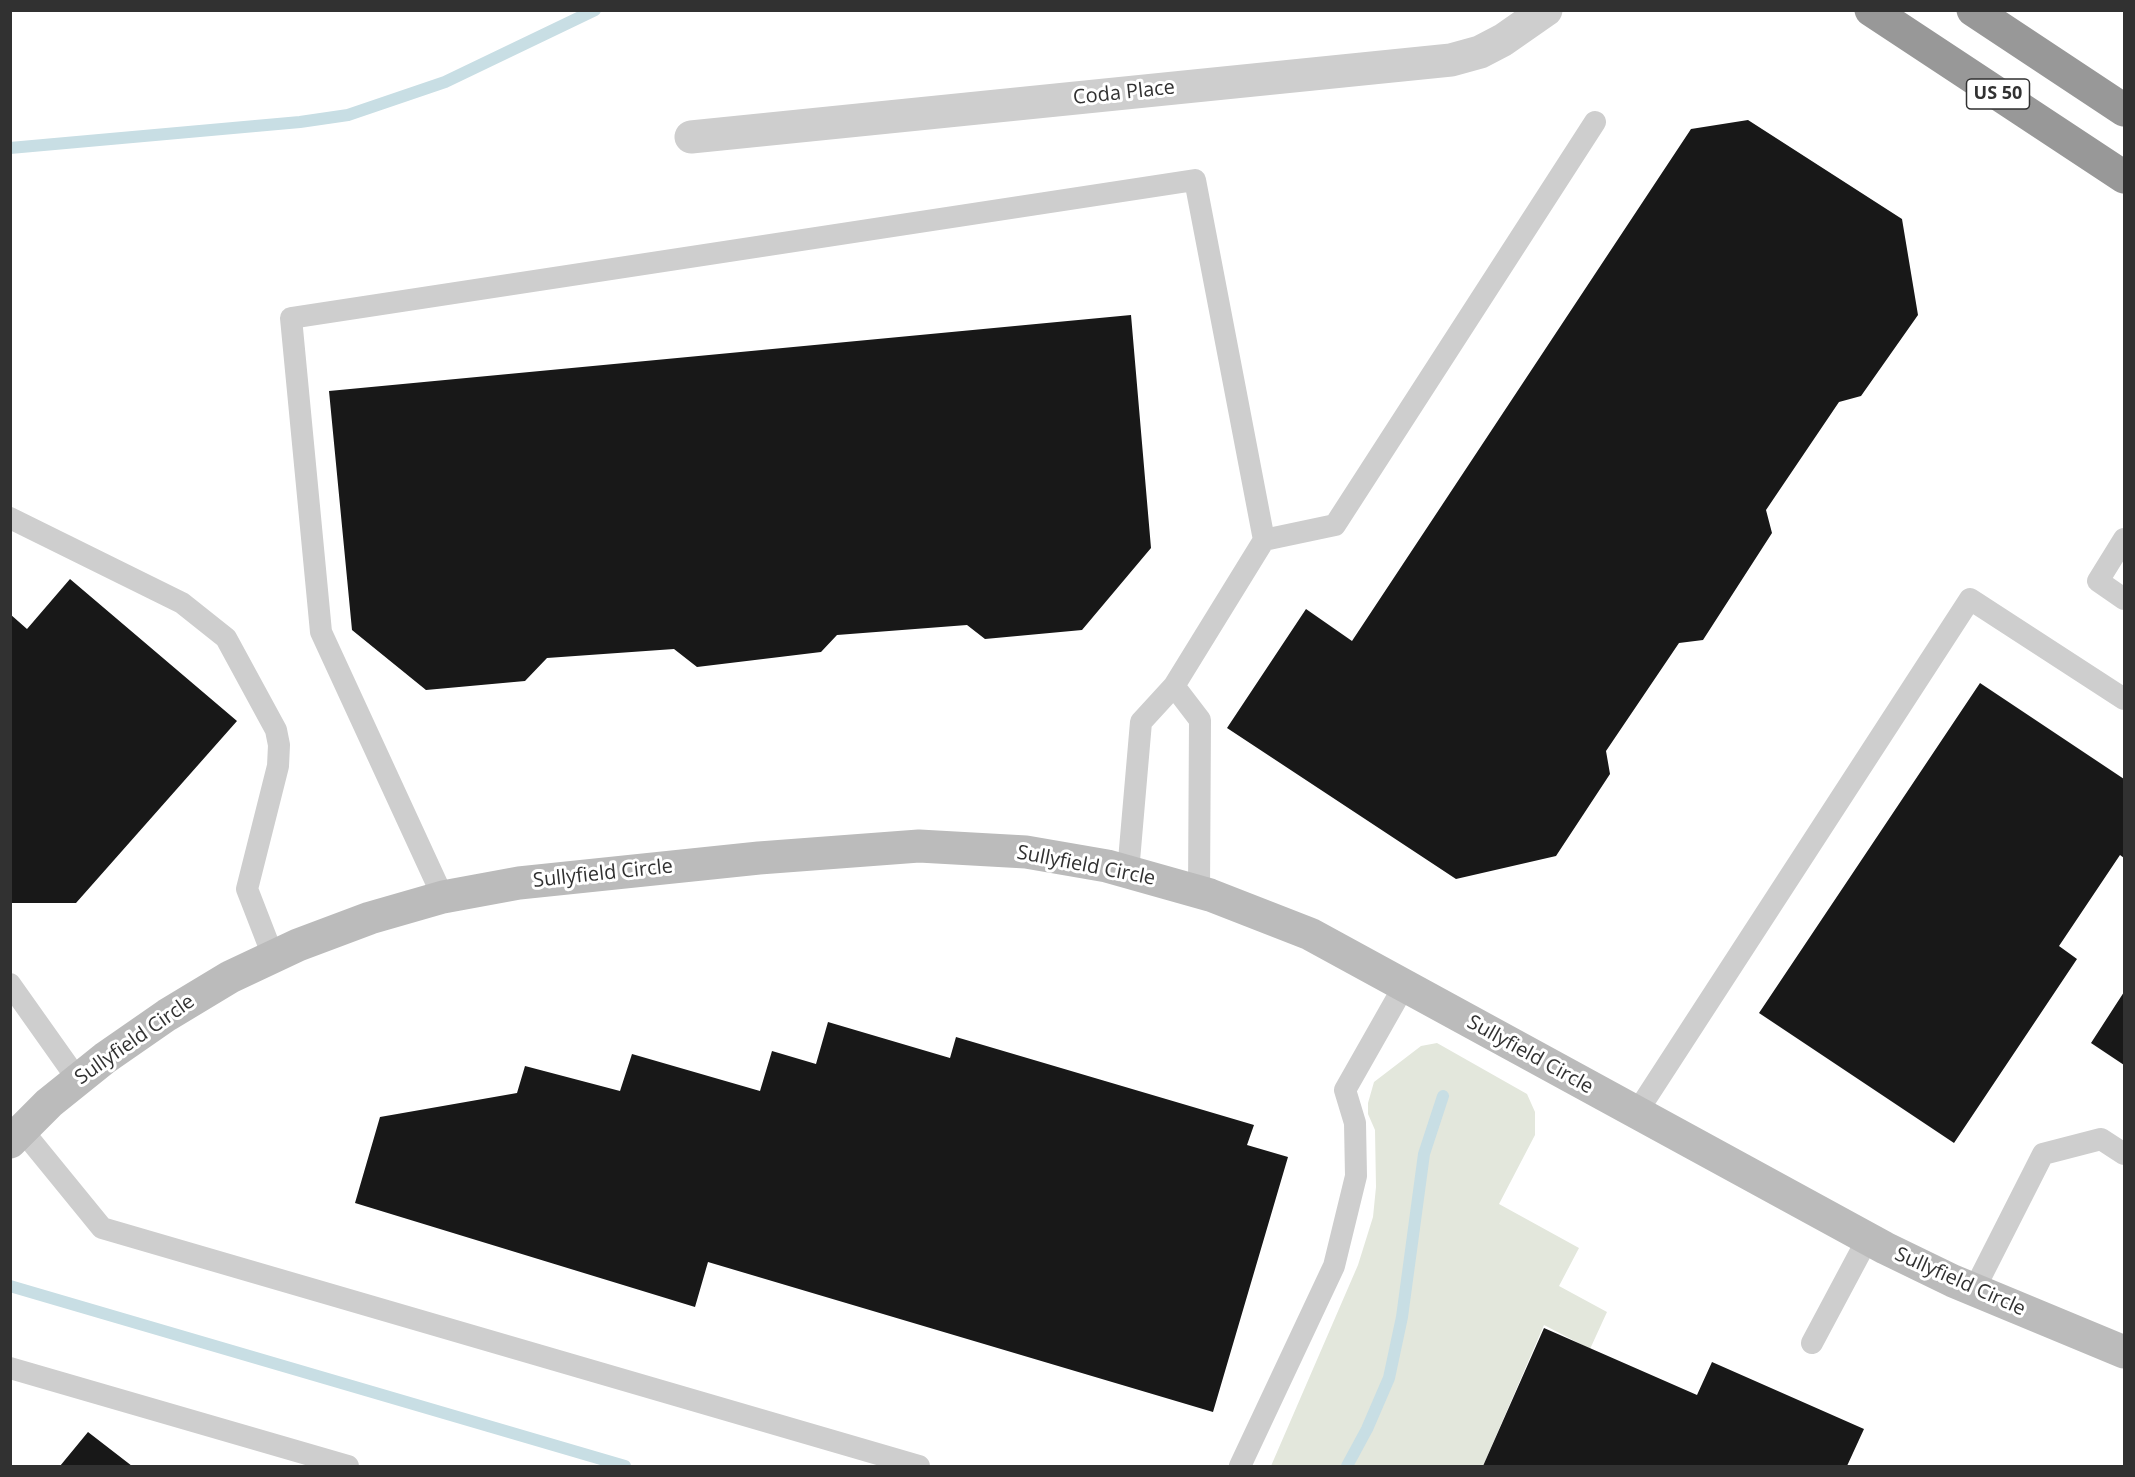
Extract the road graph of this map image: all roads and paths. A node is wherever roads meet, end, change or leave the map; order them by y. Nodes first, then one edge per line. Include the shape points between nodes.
1 (1546, 10) edge
2 (1871, 10) edge
3 (1973, 10) edge
4 (2124, 110) edge
5 (1595, 122) dead end
6 (690, 137) dead end
7 (2124, 177) edge
8 (10, 518) edge
9 (2124, 539) edge
10 (1264, 540) junction
11 (2124, 599) edge
12 (1174, 686) junction
13 (2124, 699) edge
14 (1128, 872) junction
15 (1198, 891) junction
16 (443, 897) junction
17 (273, 956) junction
18 (10, 984) edge
19 (1404, 986) junction
20 (78, 1080) junction
21 (1636, 1112) junction
22 (16, 1136) edge
23 (2124, 1154) edge
24 (1868, 1238) junction
25 (1974, 1290) junction
26 (1812, 1343) dead end
27 (2124, 1352) edge
28 (10, 1368) edge
29 (348, 1467) edge
30 (919, 1467) edge
31 (1240, 1467) edge

1 - 6 street, Coda Place via 1503,40 1451,60
2 - 7 highway, US 50
3 - 4 highway
5 - 10 lane via 1335,525
8 - 17 lane via 182,603 226,638 276,730 279,745 278,766 247,890
9 - 11 lane via 2098,581
10 - 12 lane
10 - 16 lane via 1195,180 291,318 321,632
12 - 14 lane via 1141,722
12 - 15 lane via 1200,720
13 - 21 lane via 1970,599
14 - 15 street, Sullyfield Circle
14 - 16 street, Sullyfield Circle via 1026,852 919,846 519,883
15 - 19 street, Sullyfield Circle via 1310,934
16 - 17 street, Sullyfield Circle via 370,918
17 - 20 street, Sullyfield Circle via 167,1015
18 - 20 lane
19 - 21 street, Sullyfield Circle
19 - 31 lane via 1346,1090 1354,1122 1356,1176 1334,1266
20 - 22 street, Sullyfield Circle
21 - 24 street, Sullyfield Circle
22 - 30 lane via 102,1228
23 - 25 lane via 2101,1139 2043,1154
24 - 25 street, Sullyfield Circle
24 - 26 lane
25 - 27 street, Sullyfield Circle
28 - 29 lane

